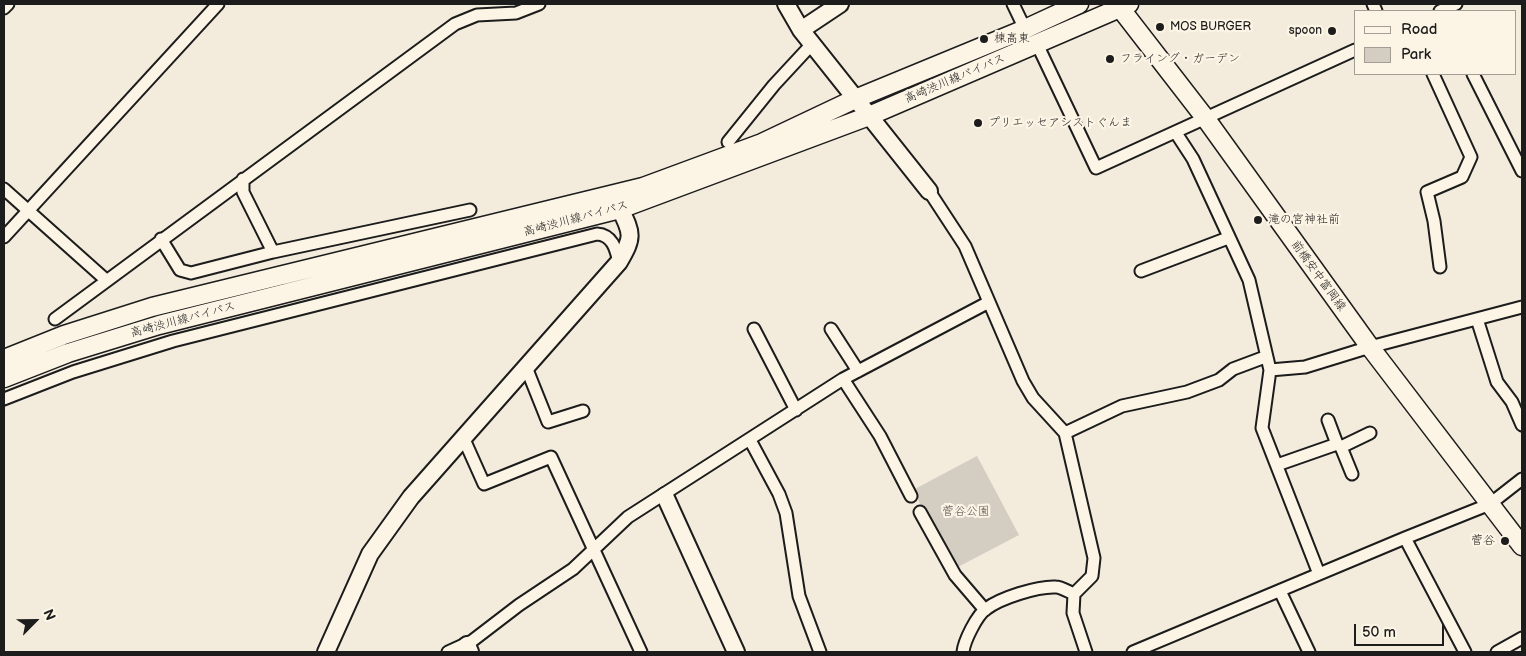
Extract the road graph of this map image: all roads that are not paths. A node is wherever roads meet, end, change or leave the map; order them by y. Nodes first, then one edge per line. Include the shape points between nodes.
1 (8, 4) edge
2 (218, 4) edge
3 (539, 4) edge
4 (786, 4) edge
5 (840, 4) edge
6 (1013, 4) edge
7 (1079, 4) edge
8 (1456, 4) edge
9 (1122, 5) edge
10 (4, 8) edge
11 (1444, 10) edge
12 (1025, 29) junction
13 (800, 30) junction
14 (812, 44) junction
15 (1037, 44) junction
16 (1354, 50) edge
17 (1433, 75) edge
18 (1474, 75) edge
19 (855, 98) junction
20 (869, 116) junction
21 (1206, 119) junction
22 (1176, 133) junction
23 (728, 142) dead end
24 (1522, 171) edge
25 (243, 178) junction
26 (4, 189) edge
27 (929, 191) joint
28 (620, 208) junction
29 (470, 210) dead end
30 (28, 211) junction
31 (4, 237) edge
32 (1228, 238) junction
33 (161, 239) junction
34 (274, 252) junction
35 (619, 262) junction
36 (1440, 267) dead end
37 (1141, 271) dead end
38 (106, 280) junction
39 (988, 302) junction
40 (1522, 306) edge
41 (1477, 319) junction
42 (55, 320) dead end
43 (754, 329) dead end
44 (831, 329) dead end
45 (1370, 346) junction
46 (1265, 357) junction
47 (4, 359) edge
48 (526, 366) junction
49 (1270, 370) junction
50 (858, 371) junction
51 (4, 378) edge
52 (843, 379) junction
53 (4, 399) edge
54 (796, 410) junction
55 (583, 411) dead end
56 (1328, 420) dead end
57 (1522, 425) edge
58 (1370, 433) dead end
59 (1065, 434) junction
60 (463, 437) junction
61 (750, 440) junction
62 (1339, 445) junction
63 (1277, 465) junction
64 (1352, 474) dead end
65 (1522, 479) edge
66 (665, 496) junction
67 (911, 496) dead end
68 (1490, 504) junction
69 (920, 512) dead end
70 (1405, 538) junction
71 (1522, 546) edge
72 (594, 549) junction
73 (1319, 574) junction
74 (1280, 591) junction
75 (1074, 594) junction
76 (984, 610) junction
77 (1522, 638) edge
78 (468, 649) edge
79 (326, 652) edge
80 (448, 652) edge
81 (641, 652) edge
82 (736, 652) edge
83 (820, 652) edge
84 (963, 652) edge
85 (1086, 652) edge
86 (1137, 652) edge
87 (1309, 652) edge
88 (1465, 652) edge
89 (1497, 652) edge

1 - 10 street
2 - 30 street
3 - 25 street via 516,13 477,15 454,24
4 - 13 street
5 - 13 street
6 - 12 street
7 - 12 main road, 高崎渋川線バイパス
8 - 11 street
9 - 15 main road, 高崎渋川線バイパス
9 - 21 main road, 前橋安中富岡線
12 - 19 main road, 高崎渋川線バイパス
13 - 14 street
14 - 19 street
14 - 23 street
15 - 20 main road, 高崎渋川線バイパス
15 - 22 street via 1096,168
16 - 21 street
17 - 36 street via 1471,156 1462,177 1427,192
18 - 24 street
19 - 20 street
19 - 47 main road, 高崎渋川線バイパス via 762,143 643,187 152,307 64,335
20 - 27 street
20 - 28 main road, 高崎渋川線バイパス
21 - 22 street
21 - 45 main road, 前橋安中富岡線
22 - 32 street via 1193,160
25 - 33 street
25 - 34 street via 244,192
26 - 30 street
27 - 39 street via 964,246
28 - 35 street via 630,228 631,241
28 - 51 main road, 高崎渋川線バイパス via 159,325 68,353
29 - 34 street
30 - 31 street
30 - 38 street
32 - 37 street
32 - 46 street via 1249,280 1266,347
33 - 34 street via 180,270 191,273
33 - 38 street
35 - 48 street
35 - 53 street via 615,246 597,234 174,341 73,372
38 - 42 street
39 - 50 street
39 - 59 street via 1023,381 1033,398
40 - 41 street
41 - 45 street
41 - 57 street via 1497,382 1512,402
43 - 54 street
44 - 50 street
45 - 49 street via 1305,366
45 - 68 main road, 前橋安中富岡線
46 - 49 street
46 - 59 street via 1187,392 1122,406
48 - 55 street via 548,422
48 - 60 street
49 - 63 street via 1262,428
50 - 52 street
52 - 54 street
52 - 67 street via 880,436
54 - 61 street
56 - 62 street
58 - 62 street
59 - 75 street via 1094,558 1092,576
60 - 72 street via 484,484 552,457
60 - 79 street via 411,497 370,554
61 - 66 street
61 - 83 street via 786,513 799,596
62 - 63 street
62 - 64 street
63 - 73 street
65 - 68 street
66 - 72 street via 628,517
66 - 82 street
68 - 70 street
68 - 71 main road, 前橋安中富岡線
69 - 76 street via 954,574
70 - 73 street
70 - 88 street
72 - 78 street via 573,569 519,605
72 - 81 street
73 - 74 street
74 - 86 street
74 - 87 street
75 - 76 street via 1057,587 998,601
75 - 85 street via 1073,614
76 - 84 street via 965,641
77 - 89 street
78 - 80 street

